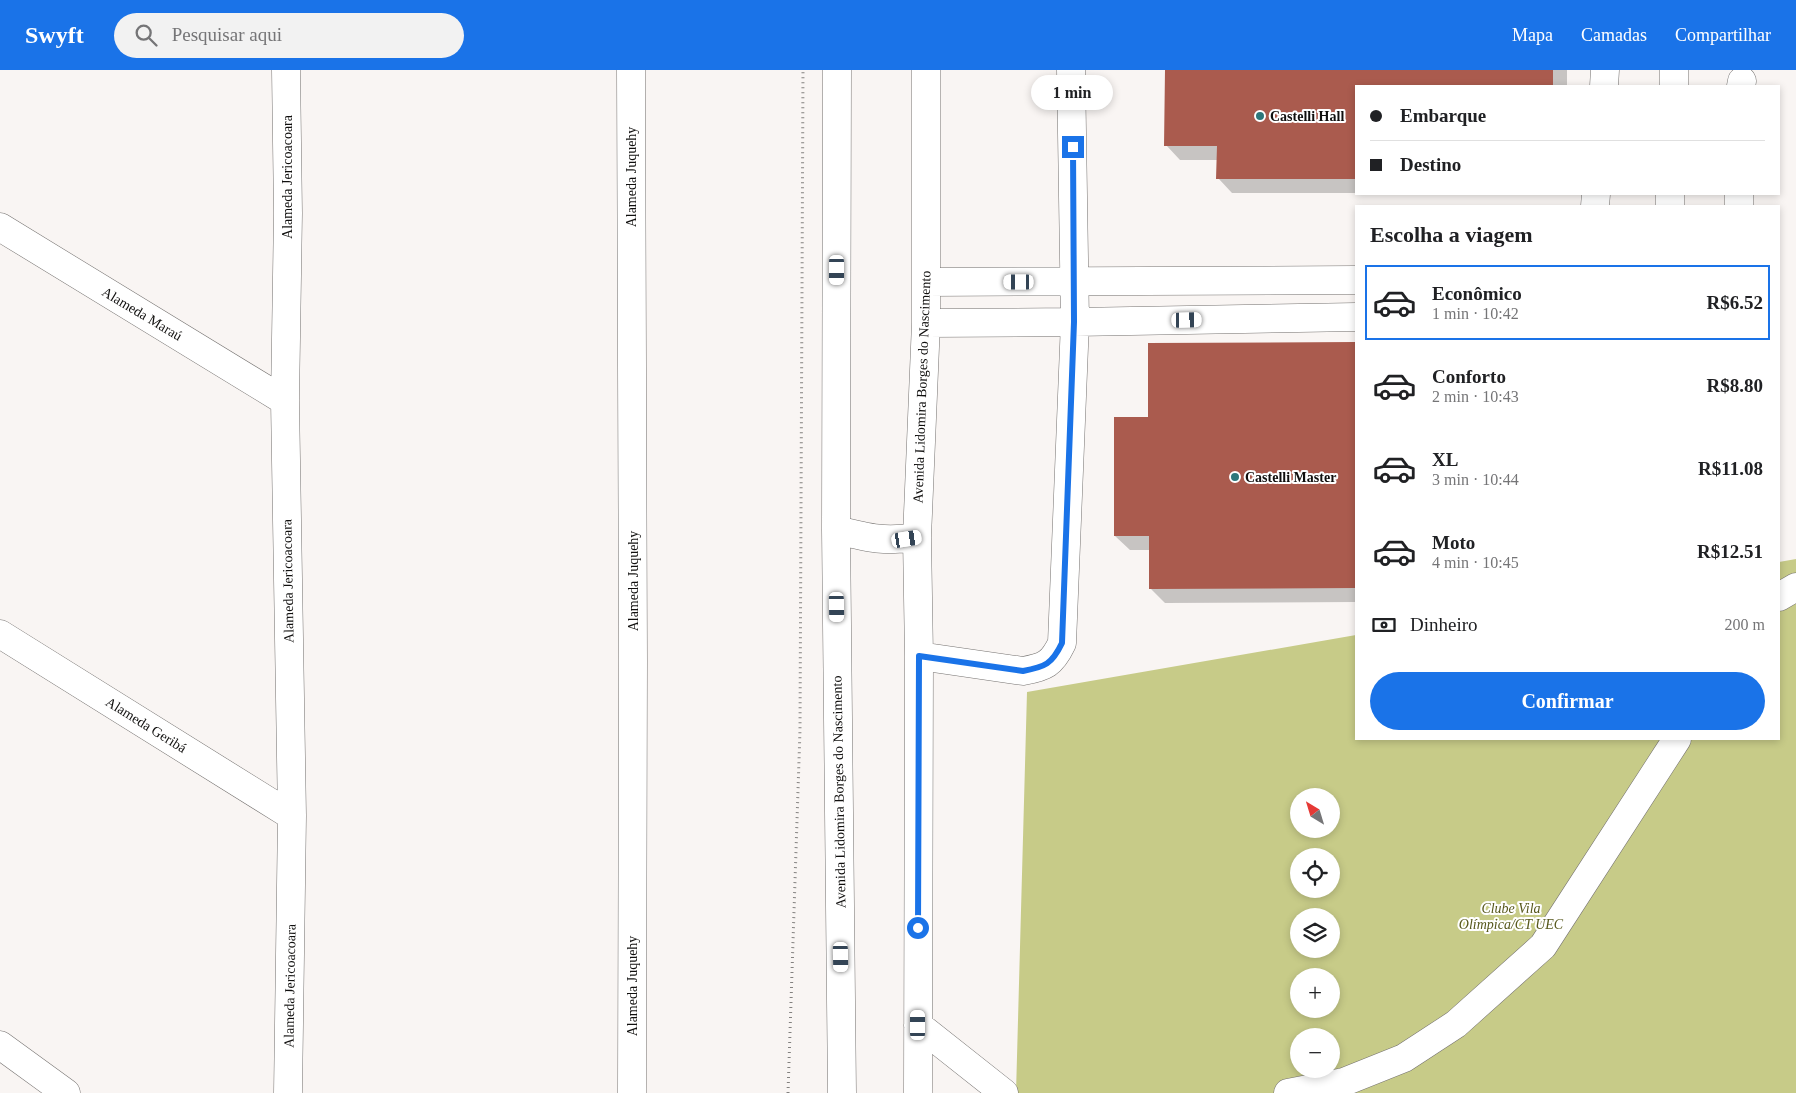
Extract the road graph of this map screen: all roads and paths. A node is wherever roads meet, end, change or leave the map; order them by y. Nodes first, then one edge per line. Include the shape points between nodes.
1 (286, 70) edge
2 (631, 70) edge
3 (803, 70) edge
4 (838, 70) edge
5 (926, 70) edge
6 (1071, 70) edge
7 (1605, 70) edge
8 (1674, 70) edge
9 (1604, 85) edge
10 (1674, 85) edge
11 (0, 227) edge
12 (1355, 280) edge
13 (1075, 281) junction
14 (926, 282) junction
15 (1355, 317) edge
16 (1074, 322) junction
17 (926, 323) junction
18 (285, 401) junction
19 (836, 530) junction
20 (917, 537) junction
21 (1796, 587) edge
22 (1780, 596) edge
23 (0, 634) edge
24 (919, 656) junction
25 (1676, 740) edge
26 (292, 816) junction
27 (918, 1025) junction
28 (0, 1045) edge
29 (66, 1093) edge
30 (288, 1093) edge
31 (632, 1093) edge
32 (788, 1093) edge
33 (842, 1093) edge
34 (918, 1093) edge
35 (1004, 1093) edge
36 (1288, 1093) edge

1 - 18 street, Alameda Jericoacoara
2 - 31 street, Alameda Juquehy
3 - 32 path via 800,730
4 - 19 street, Avenida Lidomira Borges do Nascimento
5 - 14 street, Avenida Lidomira Borges do Nascimento
6 - 13 street
7 - 9 street
8 - 10 street
11 - 18 street, Alameda Maraú
12 - 13 street
13 - 14 street
13 - 16 street
14 - 17 street, Avenida Lidomira Borges do Nascimento
15 - 16 street
16 - 17 street
16 - 24 street via 1062,643 1055,658 1039,668 1023,671
17 - 20 street, Avenida Lidomira Borges do Nascimento
18 - 26 street, Alameda Jericoacoara
19 - 20 street via 879,540
19 - 33 street, Avenida Lidomira Borges do Nascimento
20 - 24 street, Avenida Lidomira Borges do Nascimento
21 - 22 street
23 - 26 street, Alameda Geribá
24 - 27 street, Avenida Lidomira Borges do Nascimento
25 - 36 street via 1543,946 1456,1024 1404,1058 1344,1082
26 - 30 street, Alameda Jericoacoara
27 - 34 street, Avenida Lidomira Borges do Nascimento
27 - 35 street
28 - 29 street

